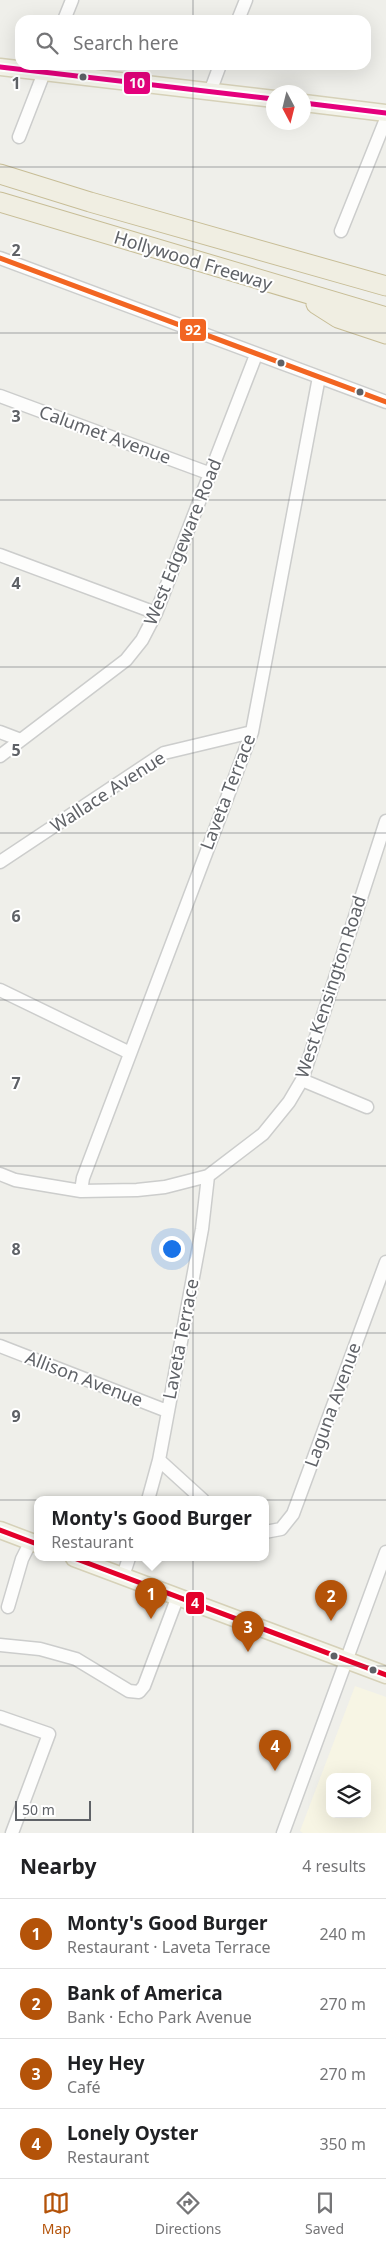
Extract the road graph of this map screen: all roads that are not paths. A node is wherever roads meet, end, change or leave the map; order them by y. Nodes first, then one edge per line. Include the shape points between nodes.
1 (72, 0) edge
2 (246, 0) edge
3 (66, 15) edge
4 (240, 15) edge
5 (0, 67) edge
6 (15, 68) edge
7 (45, 70) edge
8 (52, 70) edge
9 (218, 70) edge
10 (210, 92) junction
11 (266, 98) edge
12 (311, 103) edge
13 (386, 113) edge
14 (386, 119) edge
15 (19, 136) dead end
16 (0, 174) edge
17 (0, 202) edge
18 (341, 231) dead end
19 (0, 258) edge
20 (386, 286) edge
21 (295, 292) junction
22 (386, 317) edge
23 (386, 334) edge
24 (256, 355) junction
25 (319, 377) junction
26 (0, 396) edge
27 (386, 402) edge
28 (211, 474) junction
29 (0, 556) edge
30 (156, 613) junction
31 (0, 732) edge
32 (252, 732) junction
33 (21, 740) junction
34 (0, 756) edge
35 (386, 821) edge
36 (0, 862) edge
37 (0, 990) edge
38 (130, 1053) junction
39 (302, 1080) junction
40 (367, 1107) dead end
41 (0, 1174) edge
42 (208, 1176) junction
43 (81, 1191) junction
44 (386, 1262) edge
45 (0, 1346) edge
46 (167, 1411) junction
47 (159, 1460) junction
48 (149, 1496) edge
49 (199, 1496) edge
50 (0, 1530) edge
51 (269, 1531) edge
52 (34, 1542) edge
53 (386, 1552) edge
54 (82, 1561) edge
55 (128, 1561) edge
56 (123, 1576) junction
57 (178, 1596) junction
58 (8, 1607) dead end
59 (0, 1645) edge
60 (346, 1659) junction
61 (386, 1675) edge
62 (0, 1717) edge
63 (12, 1833) edge
64 (283, 1833) edge

1 - 3 street
2 - 4 street
5 - 6 main road
7 - 15 street
8 - 10 main road
9 - 10 street
10 - 11 main road
12 - 13 main road
14 - 18 street
16 - 20 highway, Hollywood Freeway
17 - 21 highway, Hollywood Freeway
19 - 24 street
21 - 22 highway, Hollywood Freeway
21 - 23 highway via 338,318
24 - 25 street
24 - 28 street, West Edgeware Road
25 - 27 street
25 - 32 street, Laveta Terrace
26 - 28 street, Calumet Avenue
28 - 30 street, West Edgeware Road
29 - 30 street
30 - 33 street, West Edgeware Road via 142,640 126,660
31 - 33 street
32 - 36 street, Wallace Avenue via 164,753
32 - 38 street, Laveta Terrace
33 - 34 street, West Edgeware Road
35 - 39 street, West Kensington Road
37 - 38 street
38 - 43 street, Laveta Terrace
39 - 40 street
39 - 42 street, West Kensington Road via 263,1134
41 - 43 street, West Kensington Road via 15,1180
42 - 43 street, West Kensington Road via 165,1187
42 - 46 street, Laveta Terrace via 202,1229
44 - 51 street, Laguna Avenue via 293,1514 281,1529
45 - 46 street, Allison Avenue
46 - 47 street, Laveta Terrace
47 - 48 street, Laveta Terrace
47 - 49 street
50 - 52 main road
52 - 58 street via 22,1559
53 - 60 street
54 - 56 main road
55 - 56 street
56 - 57 main road
57 - 59 street via 144,1686 138,1692 130,1691 76,1660 40,1649
57 - 60 main road
60 - 61 main road
60 - 64 street
62 - 63 street via 49,1734

